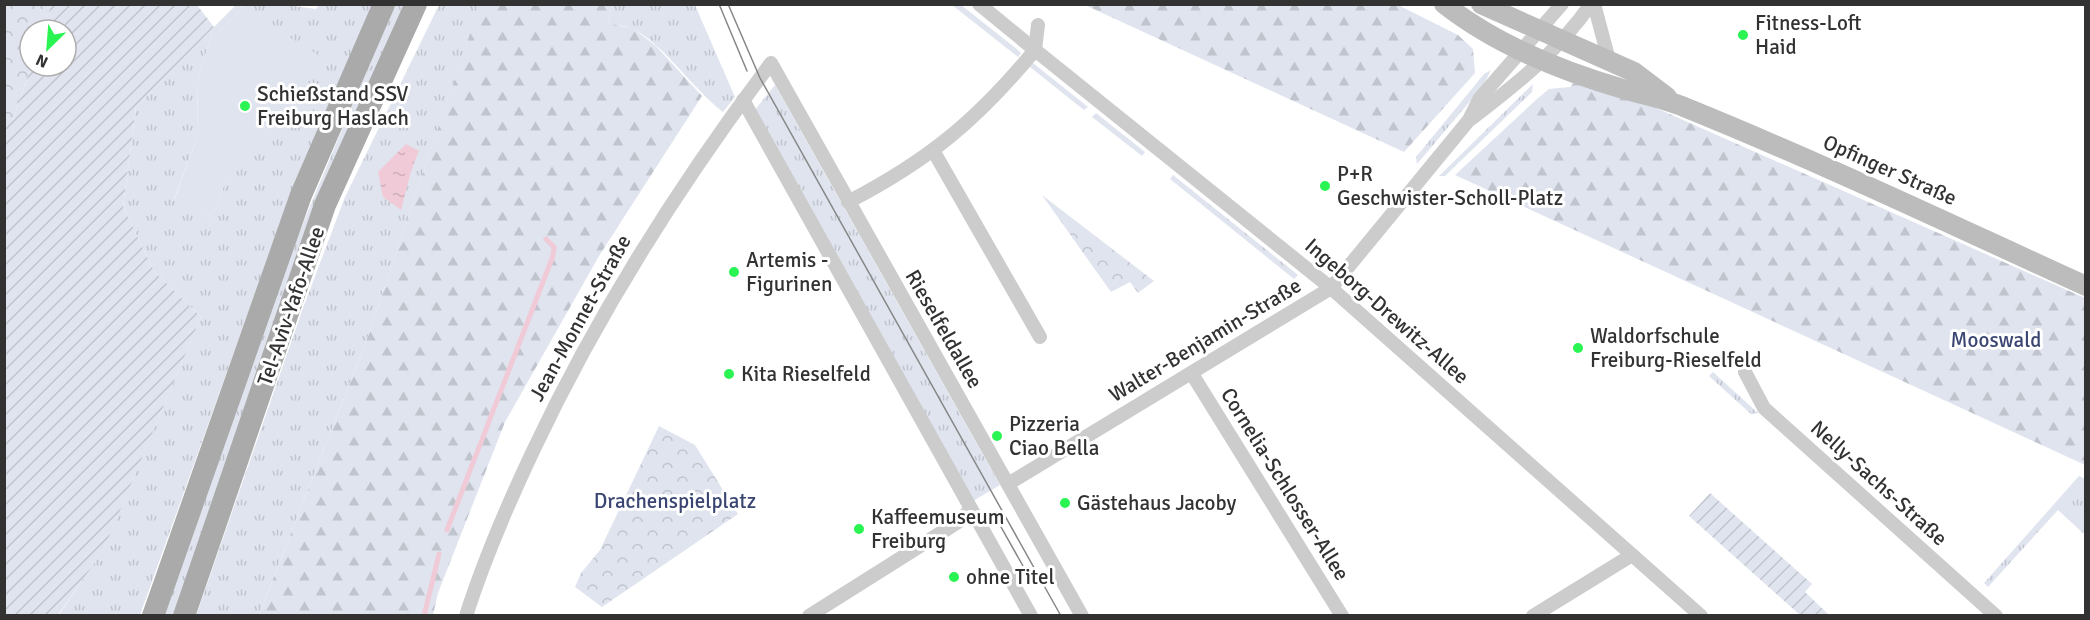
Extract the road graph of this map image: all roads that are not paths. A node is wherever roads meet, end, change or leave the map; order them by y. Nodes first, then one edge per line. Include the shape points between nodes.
1 (384, 4) edge
2 (416, 4) edge
3 (979, 4) edge
4 (1444, 4) edge
5 (1481, 4) edge
6 (1562, 4) edge
7 (1593, 4) edge
8 (1038, 25) dead end
9 (1540, 29) junction
10 (1564, 40) junction
11 (1035, 50) junction
12 (1521, 50) junction
13 (1545, 60) junction
14 (1609, 60) junction
15 (771, 63) joint
16 (743, 100) junction
17 (1673, 102) junction
18 (1469, 120) junction
19 (934, 152) junction
20 (848, 202) junction
21 (2085, 286) edge
22 (1331, 288) junction
23 (1040, 338) dead end
24 (1745, 372) dead end
25 (1192, 374) junction
26 (1008, 484) junction
27 (971, 509) junction
28 (1632, 555) junction
29 (153, 615) edge
30 (184, 615) edge
31 (466, 615) edge
32 (809, 615) edge
33 (1031, 615) edge
34 (1082, 615) edge
35 (1342, 615) edge
36 (1533, 615) edge
37 (1701, 615) edge
38 (1996, 615) edge

1 - 29 main road, Tel-Aviv-Yafo-Allee via 301,195
2 - 30 main road, Tel-Aviv-Yafo-Allee via 326,205
3 - 11 street, Ingeborg-Drewitz-Allee
4 - 12 main road, Opfinger Straße via 1464,20
5 - 9 main road, Opfinger Straße
6 - 9 street, Walter-Benjamin-Straße
7 - 10 street, Walter-Benjamin-Straße
7 - 14 street
8 - 11 street
9 - 10 main road, Opfinger Straße
9 - 12 street, Walter-Benjamin-Straße
10 - 13 street, Walter-Benjamin-Straße
10 - 14 main road, Opfinger Straße
11 - 19 street via 998,95
11 - 22 street, Ingeborg-Drewitz-Allee
12 - 13 main road, Opfinger Straße
12 - 18 street, Walter-Benjamin-Straße via 1480,98
13 - 17 main road, Opfinger Straße via 1622,89
13 - 18 street, Walter-Benjamin-Straße
14 - 17 main road, Opfinger Straße via 1634,72
15 - 16 street, Jean-Monnet-Straße
15 - 20 street, Rieselfeldallee
16 - 27 street
16 - 31 street, Jean-Monnet-Straße via 631,267 569,375 519,481
17 - 21 main road, Opfinger Straße via 1860,181
18 - 22 street, Walter-Benjamin-Straße
19 - 20 street
19 - 23 street
20 - 26 street, Rieselfeldallee
22 - 25 street, Walter-Benjamin-Straße
22 - 28 street, Ingeborg-Drewitz-Allee
24 - 38 street, Nelly-Sachs-Straße via 1764,408
25 - 26 street, Walter-Benjamin-Straße
25 - 35 street, Cornelia-Schlosser-Allee
26 - 34 street, Rieselfeldallee
27 - 32 street via 958,522
27 - 33 street
28 - 36 street
28 - 37 street, Ingeborg-Drewitz-Allee

